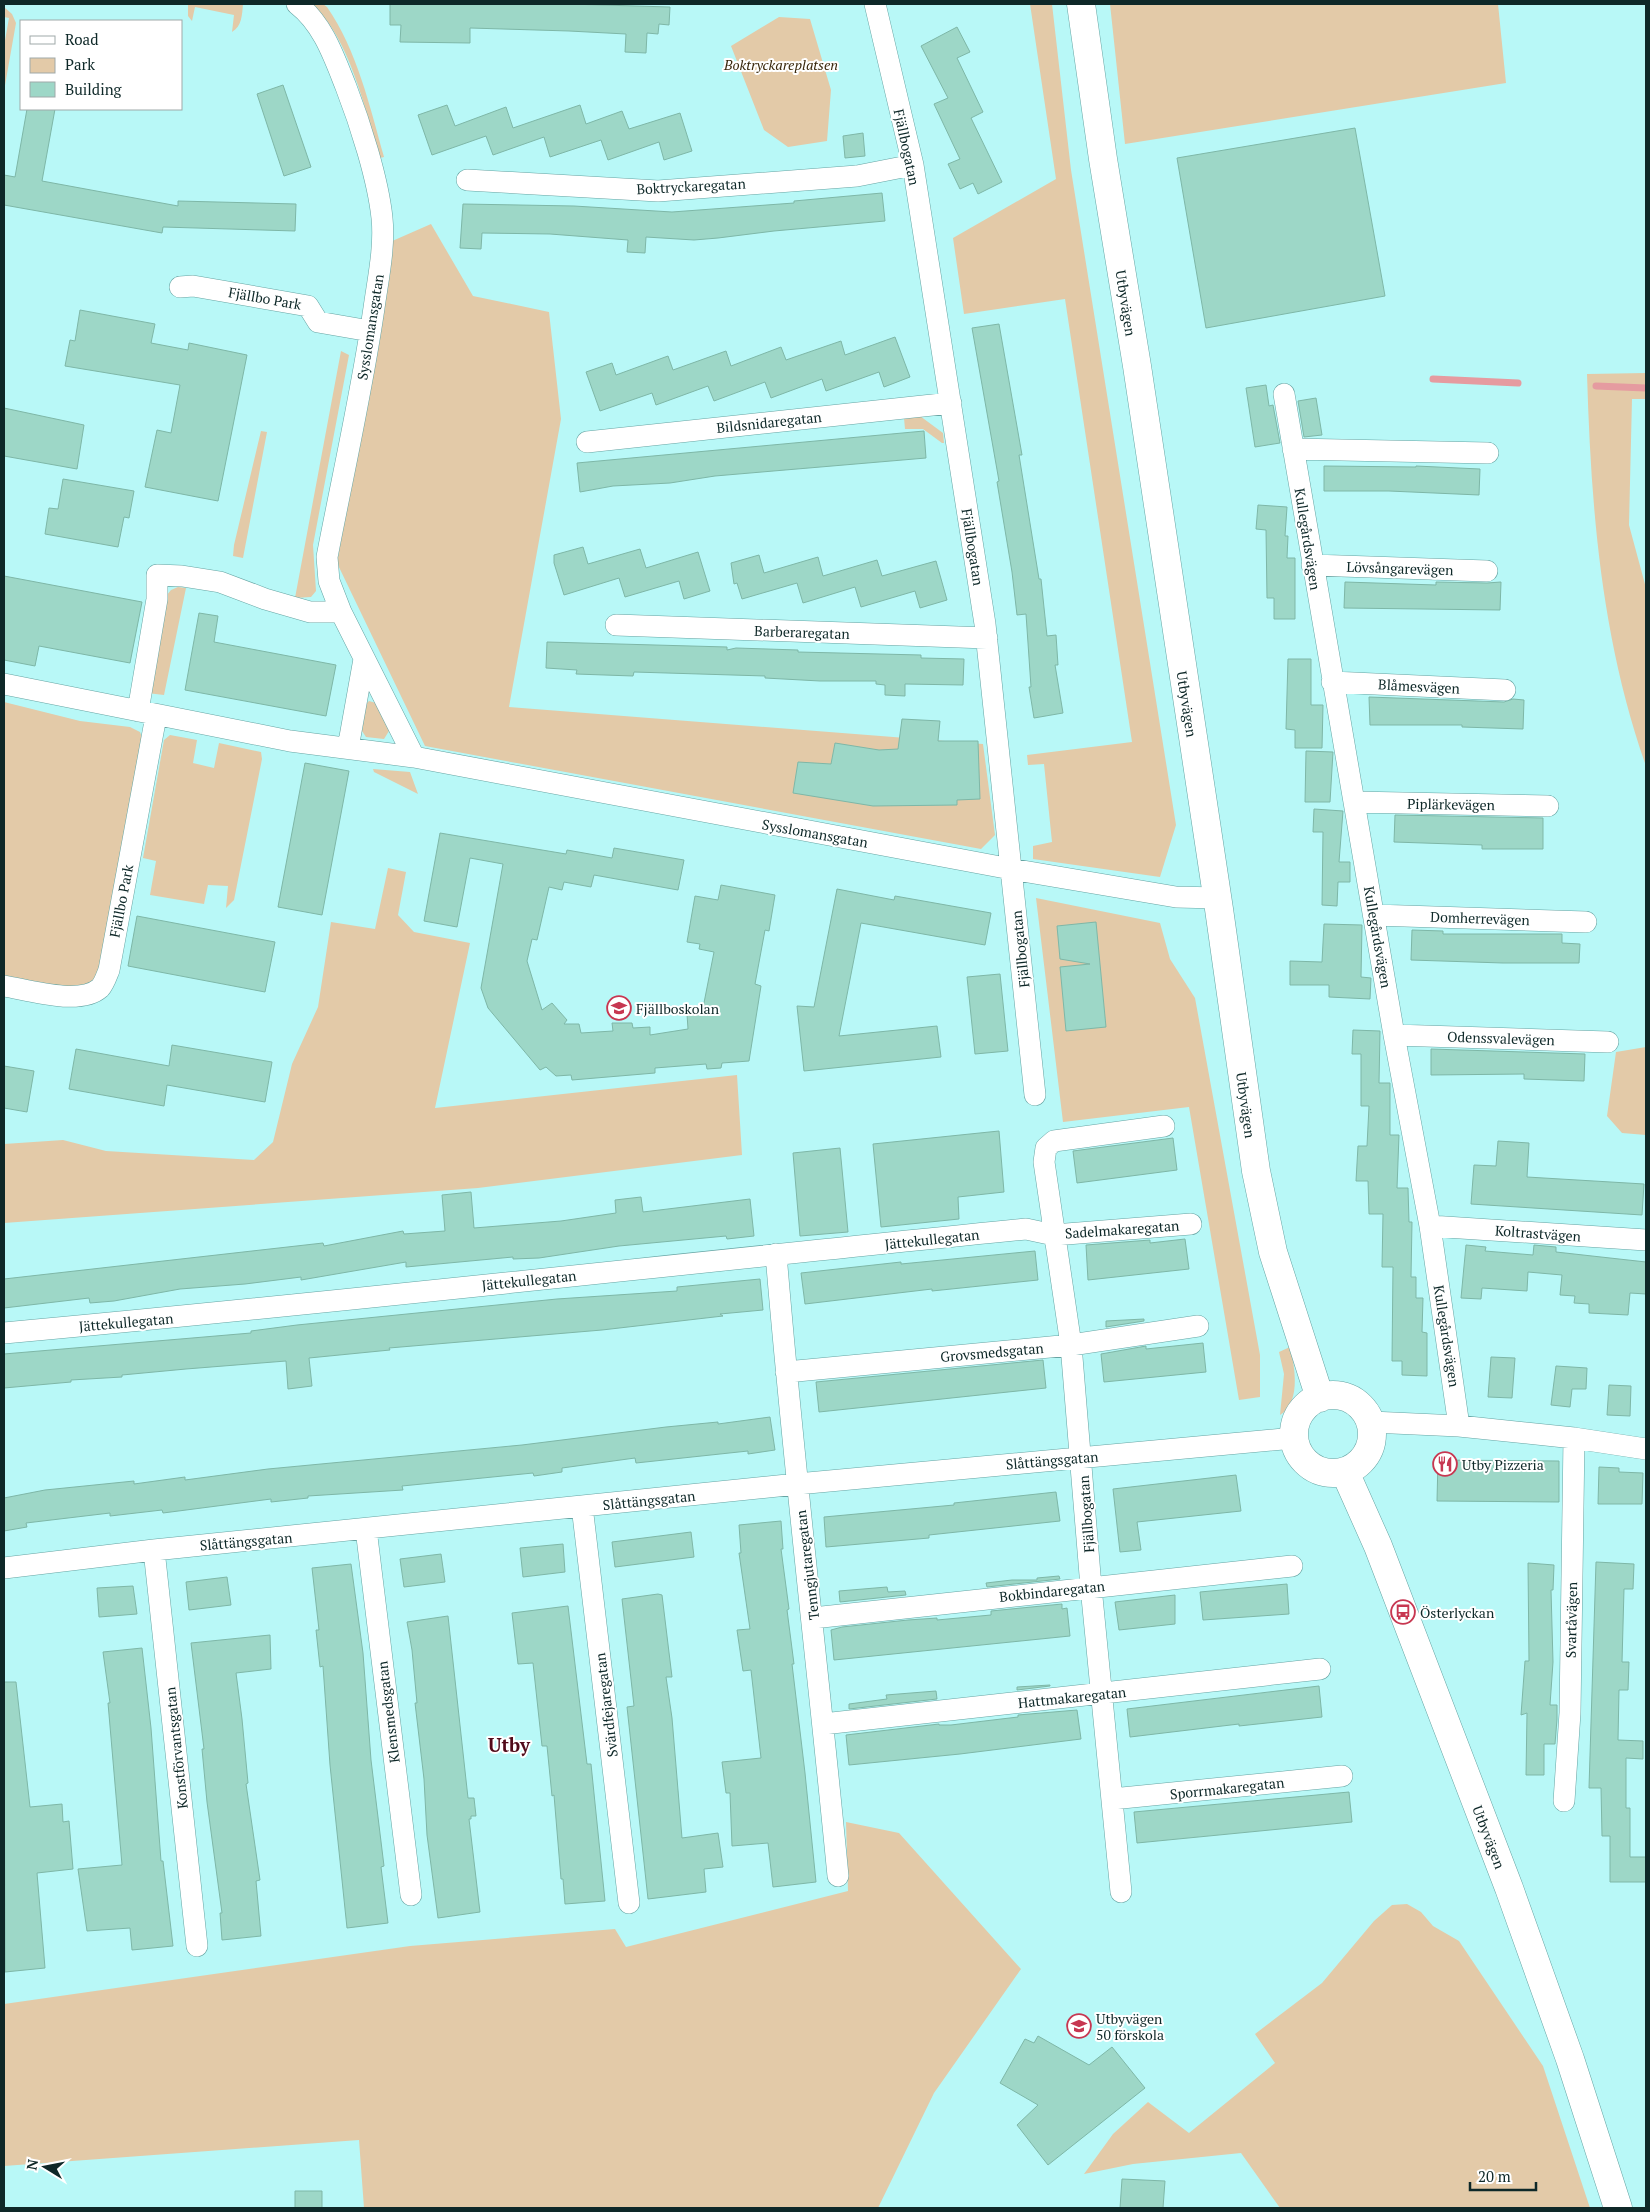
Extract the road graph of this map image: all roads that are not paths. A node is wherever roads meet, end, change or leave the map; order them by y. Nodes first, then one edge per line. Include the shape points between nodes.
1 (297, 4) edge
2 (874, 4) edge
3 (1081, 4) edge
4 (912, 165) junction
5 (467, 180) dead end
6 (180, 287) dead end
7 (370, 330) junction
8 (1284, 394) dead end
9 (951, 403) junction
10 (587, 442) dead end
11 (1293, 449) junction
12 (1488, 453) dead end
13 (1312, 565) junction
14 (1487, 571) dead end
15 (341, 612) junction
16 (616, 625) dead end
17 (987, 638) junction
18 (364, 659) junction
19 (1332, 682) junction
20 (4, 684) edge
21 (1505, 690) dead end
22 (147, 714) junction
23 (348, 748) junction
24 (414, 757) junction
25 (1354, 802) junction
26 (1548, 806) dead end
27 (1011, 869) junction
28 (1217, 898) junction
29 (1374, 915) junction
30 (1586, 922) dead end
31 (4, 986) edge
32 (1394, 1035) junction
33 (1608, 1042) dead end
34 (1035, 1095) dead end
35 (1164, 1126) dead end
36 (1191, 1224) dead end
37 (1430, 1226) junction
38 (1054, 1234) junction
39 (1646, 1240) edge
40 (776, 1254) junction
41 (1198, 1326) dead end
42 (4, 1333) edge
43 (1071, 1345) junction
44 (786, 1372) junction
45 (1320, 1398) junction
46 (1371, 1422) junction
47 (1459, 1426) junction
48 (1294, 1438) junction
49 (1574, 1438) junction
50 (1646, 1449) edge
51 (1081, 1457) junction
52 (1345, 1472) junction
53 (797, 1484) junction
54 (582, 1506) junction
55 (366, 1530) junction
56 (154, 1550) junction
57 (1292, 1566) dead end
58 (4, 1568) edge
59 (1091, 1587) junction
60 (813, 1618) junction
61 (1320, 1669) dead end
62 (1102, 1694) junction
63 (824, 1724) junction
64 (1342, 1776) dead end
65 (1112, 1799) junction
66 (1564, 1801) dead end
67 (838, 1876) dead end
68 (1121, 1892) dead end
69 (411, 1894) dead end
70 (629, 1903) dead end
71 (198, 1946) dead end
72 (1618, 2208) edge

1 - 7 street, Sysslomansgatan via 307,12 329,44 355,110 376,186 382,218 382,251
2 - 4 street, Fjällbogatan
3 - 28 street, Utbyvägen
4 - 5 street, Boktryckaregatan via 857,176 658,191
4 - 9 street, Fjällbogatan
6 - 7 street, Fjällbo Park via 193,286 308,306 318,322
7 - 15 street, Sysslomansgatan via 327,556 329,582
8 - 11 street, Kullegårdsvägen
9 - 10 street, Bildsnidaregatan
9 - 17 street, Fjällbogatan
11 - 12 street
11 - 13 street, Kullegårdsvägen
13 - 14 street, Lövsångarevägen
13 - 19 street, Kullegårdsvägen
15 - 18 street, Sysslomansgatan
15 - 22 street, Fjällbo Park via 310,612 220,582 157,575
16 - 17 street, Barberaregatan
17 - 27 street, Fjällbogatan
18 - 23 street
18 - 24 street, Sysslomansgatan
19 - 21 street, Blåmesvägen
19 - 25 street, Kullegårdsvägen
20 - 22 street
22 - 23 street, Sysslomansgatan via 290,741
22 - 31 street, Fjällbo Park via 109,970 101,987 87,995 72,996
23 - 24 street, Sysslomansgatan
24 - 27 street, Sysslomansgatan
25 - 26 street, Piplärkevägen
25 - 29 street, Kullegårdsvägen
27 - 28 street, Sysslomansgatan via 1176,897
27 - 34 street, Fjällbogatan
28 - 45 street, Utbyvägen via 1256,1171 1273,1252
29 - 30 street, Domherrevägen
29 - 32 street, Kullegårdsvägen
32 - 33 street, Odenssvalevägen
32 - 37 street, Kullegårdsvägen
35 - 38 street, Fjällbogatan via 1054,1140 1046,1148 1044,1162
36 - 38 street, Sadelmakaregatan
37 - 39 street, Koltrastvägen
37 - 47 street, Kullegårdsvägen
38 - 40 street, Jättekullegatan via 1026,1229
38 - 43 street, Fjällbogatan
40 - 42 street, Jättekullegatan via 285,1307
40 - 44 street, Tenngjutaregatan
41 - 43 street, Grovsmedsgatan
43 - 44 street, Grovsmedsgatan
43 - 51 street, Fjällbogatan
44 - 53 street, Tenngjutaregatan
45 - 46 street via 1347,1397 1362,1407
45 - 48 street via 1307,1405 1298,1417
46 - 47 street
46 - 52 street via 1370,1448 1360,1463
47 - 49 street
48 - 51 street, Slåttängsgatan
48 - 52 street via 1300,1454 1312,1467 1328,1473
49 - 50 street
49 - 66 street, Svartåvägen via 1570,1713
51 - 53 street, Slåttängsgatan
51 - 59 street, Fjällbogatan
52 - 72 street, Utbyvägen via 1378,1546 1509,1888 1570,2059
53 - 54 street, Slåttängsgatan
53 - 60 street, Tenngjutaregatan
54 - 55 street, Slåttängsgatan
54 - 70 street, Svärdfejaregatan
55 - 56 street, Slåttängsgatan
55 - 69 street, Klensmedsgatan
56 - 58 street, Slåttängsgatan
56 - 71 street, Konstförvantsgatan
57 - 59 street, Bokbindaregatan
59 - 60 street, Bokbindaregatan
59 - 62 street, Fjällbogatan
60 - 63 street, Tenngjutaregatan
61 - 62 street, Hattmakaregatan
62 - 63 street, Hattmakaregatan
62 - 65 street, Fjällbogatan
63 - 67 street, Tenngjutaregatan
64 - 65 street, Sporrmakaregatan
65 - 68 street, Fjällbogatan

